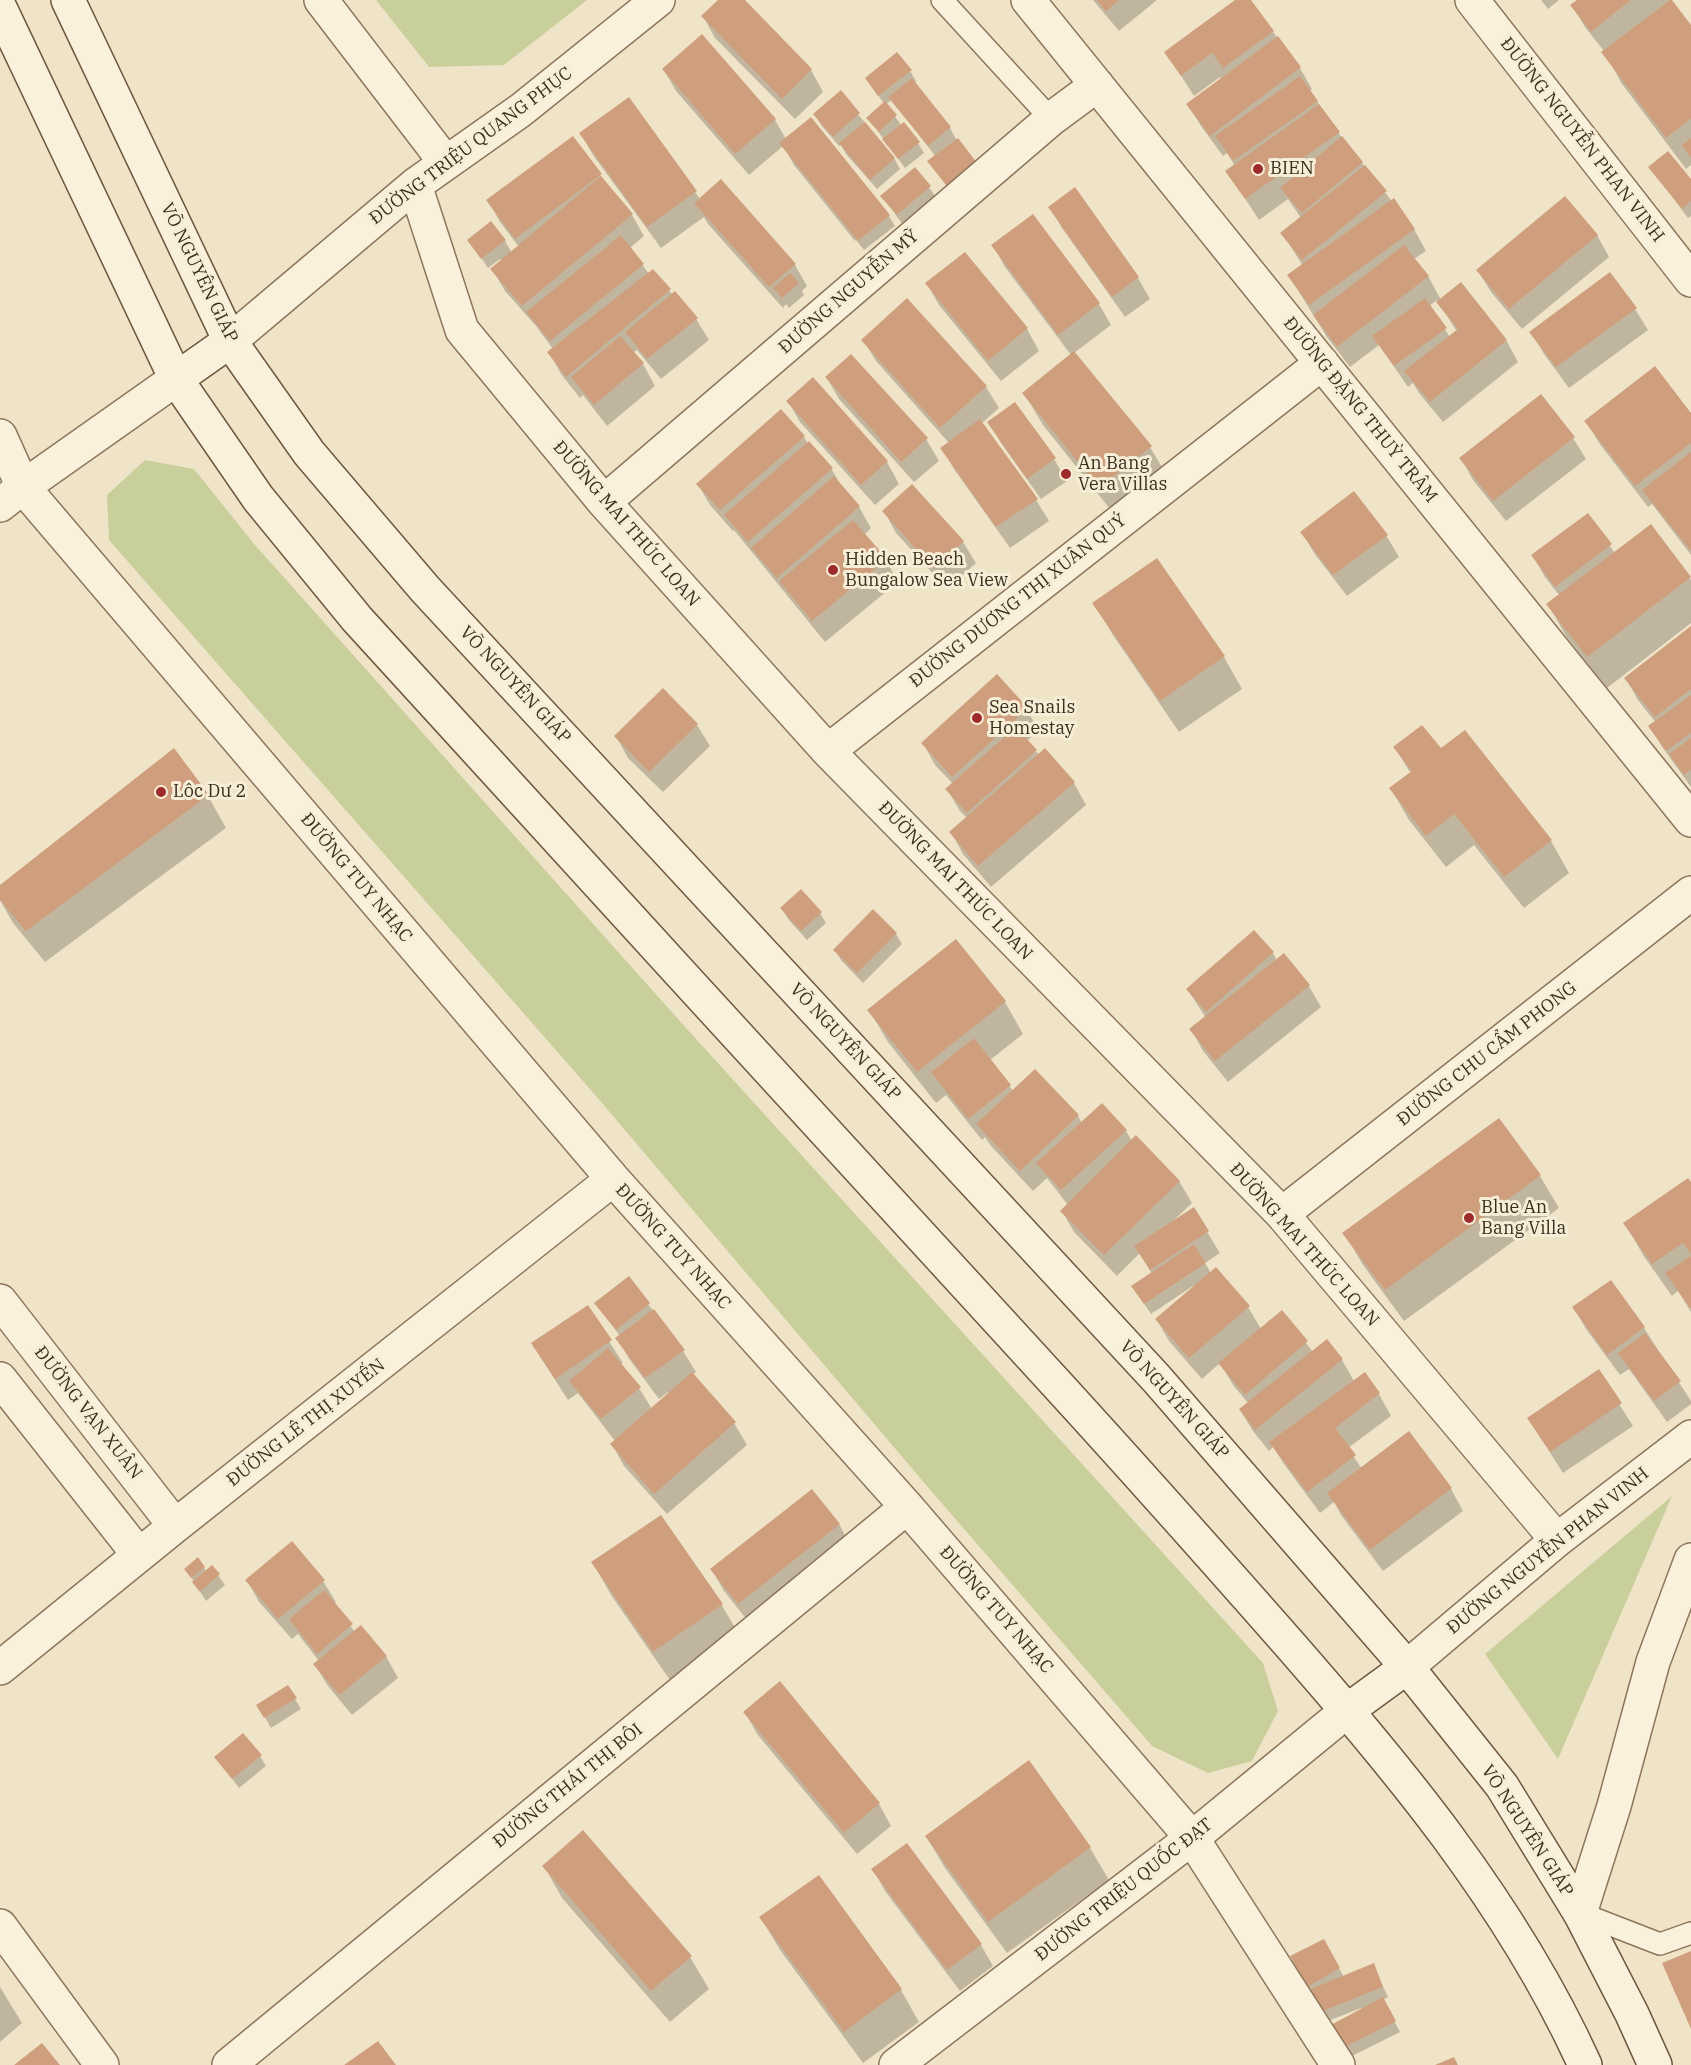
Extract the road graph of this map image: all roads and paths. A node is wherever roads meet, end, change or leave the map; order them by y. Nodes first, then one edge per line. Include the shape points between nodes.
1 (68, 0) edge
2 (321, 0) edge
3 (658, 0) edge
4 (942, 0) edge
5 (1028, 0) edge
6 (1472, 0) edge
7 (0, 8) edge
8 (1097, 85) junction
9 (1051, 119) junction
10 (446, 163) junction
11 (415, 184) junction
12 (1691, 280) edge
13 (231, 341) junction
14 (1322, 363) junction
15 (176, 379) junction
16 (0, 436) edge
17 (11, 496) edge
18 (604, 502) junction
19 (828, 751) junction
20 (1691, 820) edge
21 (1691, 893) edge
22 (613, 1179) junction
23 (1282, 1214) junction
24 (0, 1301) edge
25 (0, 1379) edge
26 (1691, 1437) edge
27 (907, 1507) junction
28 (175, 1526) junction
29 (1557, 1540) junction
30 (139, 1555) junction
31 (1691, 1560) edge
32 (1407, 1667) junction
33 (0, 1668) edge
34 (1348, 1710) junction
35 (1192, 1838) junction
36 (1580, 1914) junction
37 (0, 1926) edge
38 (1691, 1933) edge
39 (102, 2065) edge
40 (229, 2065) edge
41 (896, 2065) edge
42 (1338, 2065) edge
43 (1585, 2065) edge
44 (1655, 2065) edge

1 - 13 street, VÕ NGUYÊN GIÁP
2 - 10 street
3 - 10 street, ĐƯỜNG TRIỆU QUANG PHỤC via 521,110
4 - 9 lane
5 - 8 street, ĐƯỜNG ĐẶNG THUỲ TRÂM
6 - 12 street, ĐƯỜNG NGUYỄN PHAN VINH
7 - 15 street
8 - 9 street, ĐƯỜNG NGUYỄN MỸ
8 - 14 street, ĐƯỜNG ĐẶNG THUỲ TRÂM
9 - 18 street, ĐƯỜNG NGUYỄN MỸ
10 - 11 street, ĐƯỜNG TRIỆU QUANG PHỤC
11 - 13 street, ĐƯỜNG TRIỆU QUANG PHỤC
11 - 18 street, ĐƯỜNG MAI THÚC LOAN via 462,330
13 - 15 street, ĐƯỜNG TRIỆU QUANG PHỤC
13 - 32 street, VÕ NGUYÊN GIÁP via 309,453 425,589 1156,1378
14 - 19 street, ĐƯỜNG DƯƠNG THỊ XUÂN QUÝ
14 - 20 street, ĐƯỜNG ĐẶNG THUỲ TRÂM
15 - 17 street
15 - 34 street via 258,498 357,619 1151,1487
16 - 17 street, ĐƯỜNG TUY NHẠC
17 - 22 street, ĐƯỜNG TUY NHẠC
18 - 19 street, ĐƯỜNG MAI THÚC LOAN
19 - 23 street, ĐƯỜNG MAI THÚC LOAN
21 - 23 street, ĐƯỜNG CHU CẨM PHONG
22 - 27 street, ĐƯỜNG TUY NHẠC
22 - 28 street, ĐƯỜNG LÊ THỊ XUYẾN
23 - 29 street, ĐƯỜNG MAI THÚC LOAN
24 - 28 street, ĐƯỜNG VẠN XUÂN
25 - 30 street
26 - 29 street, ĐƯỜNG NGUYỄN PHAN VINH
27 - 35 street, ĐƯỜNG TUY NHẠC
27 - 40 street, ĐƯỜNG THÁI THỊ BÔI
28 - 30 street, ĐƯỜNG LÊ THỊ XUYẾN
29 - 32 street, ĐƯỜNG NGUYỄN PHAN VINH
30 - 33 street, ĐƯỜNG LÊ THỊ XUYẾN
31 - 36 street via 1653,1662
32 - 34 street, ĐƯỜNG NGUYỄN PHAN VINH
32 - 36 street, VÕ NGUYÊN GIÁP via 1502,1786
34 - 35 street, ĐƯỜNG TRIỆU QUỐC ĐẠT
34 - 43 street via 1437,1820 1521,1943
35 - 41 street, ĐƯỜNG TRIỆU QUỐC ĐẠT
35 - 42 street, ĐƯỜNG TUY NHẠC
36 - 38 lane via 1660,1944
36 - 44 street, VÕ NGUYÊN GIÁP
37 - 39 street

